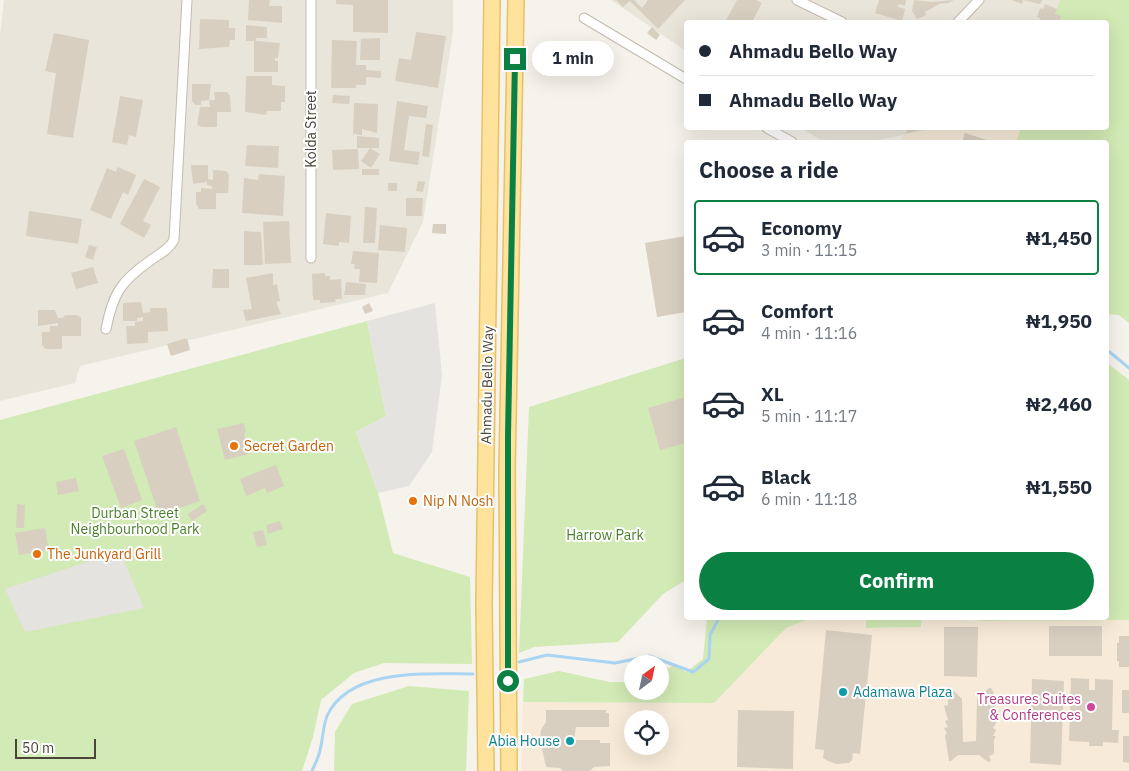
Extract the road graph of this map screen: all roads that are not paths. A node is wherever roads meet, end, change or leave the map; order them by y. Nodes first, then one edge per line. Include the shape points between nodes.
1 (187, 0) edge
2 (311, 0) edge
3 (492, 0) edge
4 (516, 0) edge
5 (798, 0) edge
6 (979, 0) edge
7 (584, 18) dead end
8 (838, 20) edge
9 (960, 20) edge
10 (684, 78) edge
11 (771, 130) edge
12 (788, 140) edge
13 (311, 258) dead end
14 (106, 329) dead end
15 (486, 771) edge
16 (508, 771) edge

1 - 14 street via 174,240 169,249 134,272 121,286 111,303
2 - 13 street, Kolda Street
3 - 15 main road, Ahmadu Bello Way via 484,605
4 - 16 main road, Ahmadu Bello Way via 510,290
5 - 8 street
6 - 9 street
7 - 10 street
11 - 12 street

